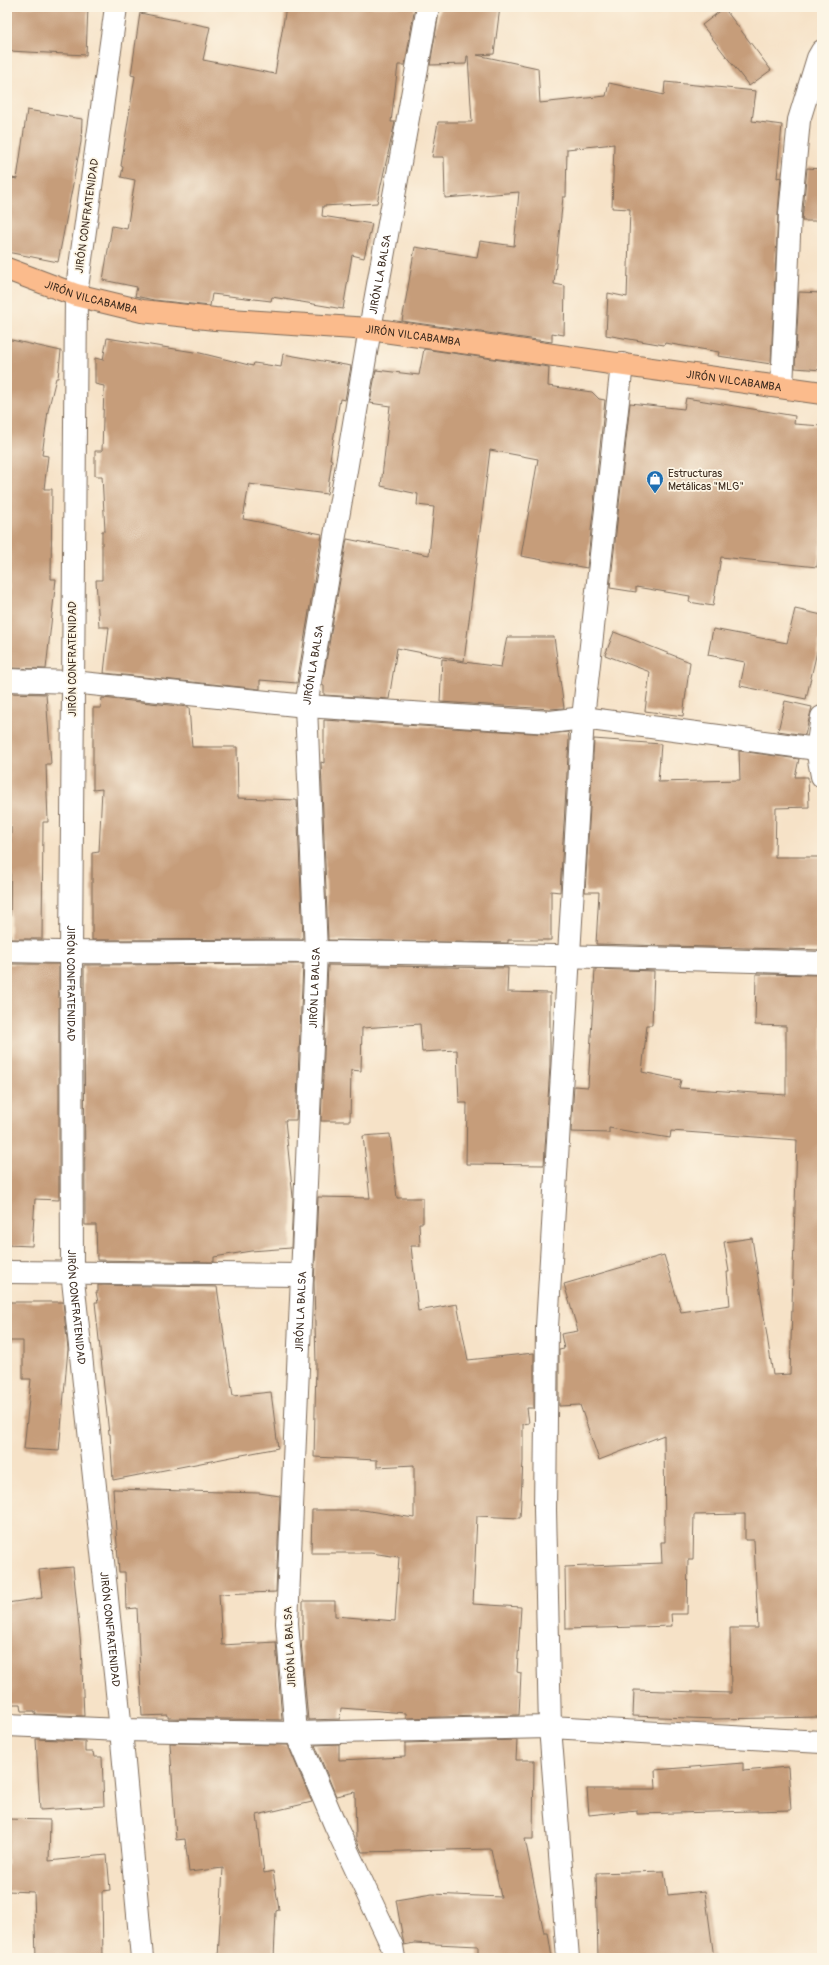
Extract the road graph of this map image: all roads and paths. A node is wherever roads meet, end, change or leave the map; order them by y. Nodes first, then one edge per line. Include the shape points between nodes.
1 (116, 7) edge
2 (428, 7) edge
3 (822, 51) edge
4 (7, 269) edge
5 (76, 295) junction
6 (370, 329) junction
7 (622, 364) junction
8 (782, 387) junction
9 (822, 393) edge
10 (7, 680) edge
11 (72, 682) junction
12 (306, 706) junction
13 (822, 717) edge
14 (583, 718) junction
15 (817, 749) junction
16 (822, 776) edge
17 (7, 951) edge
18 (316, 952) junction
19 (71, 953) junction
20 (570, 955) junction
21 (822, 963) edge
22 (72, 1271) junction
23 (7, 1272) edge
24 (302, 1275) junction
25 (7, 1725) edge
26 (550, 1728) junction
27 (121, 1730) junction
28 (296, 1733) junction
29 (822, 1742) edge
30 (142, 1958) edge
31 (394, 1958) edge
32 (568, 1958) edge

1 - 5 street, JIRÓN CONFRATENIDAD
2 - 6 street, JIRÓN LA BALSA
3 - 8 street via 799,120 790,214
4 - 5 main road, JIRÓN VILCABAMBA
5 - 6 main road, JIRÓN VILCABAMBA via 149,312
5 - 11 street, JIRÓN CONFRATENIDAD
6 - 7 main road, JIRÓN VILCABAMBA
6 - 12 street, JIRÓN LA BALSA
7 - 8 main road, JIRÓN VILCABAMBA
7 - 14 street
8 - 9 main road, JIRÓN VILCABAMBA
10 - 11 street
11 - 12 street
11 - 19 street, JIRÓN CONFRATENIDAD
12 - 14 street via 550,722
12 - 18 street, JIRÓN LA BALSA
13 - 15 street
14 - 15 street
14 - 20 street
15 - 16 street
17 - 19 street
18 - 19 street
18 - 20 street
18 - 24 street, JIRÓN LA BALSA
19 - 22 street, JIRÓN CONFRATENIDAD
20 - 21 street
20 - 26 street via 547,1327 545,1510
22 - 23 street
22 - 24 street
22 - 27 street, JIRÓN CONFRATENIDAD
24 - 28 street, JIRÓN LA BALSA via 286,1623
25 - 27 street
26 - 28 street
26 - 29 street
26 - 32 street
27 - 28 street
27 - 30 street, JIRÓN CONFRATENIDAD
28 - 31 street, JIRÓN LA BALSA via 336,1827 392,1946

